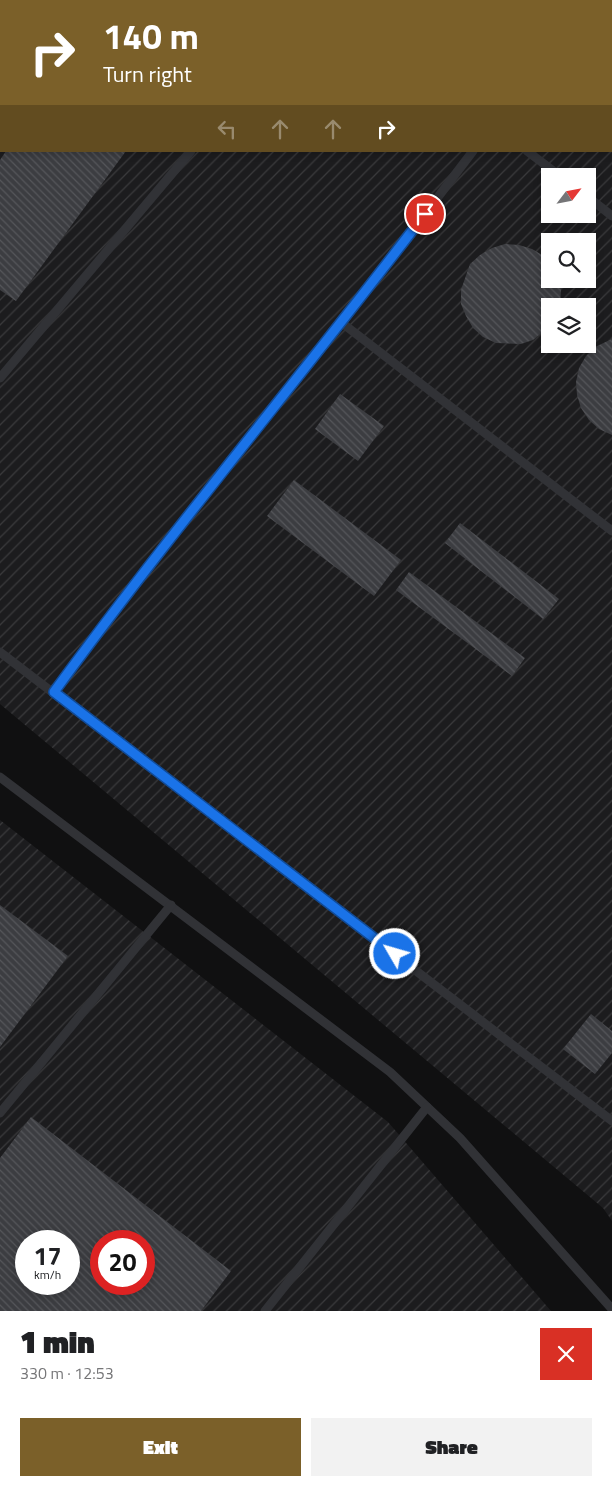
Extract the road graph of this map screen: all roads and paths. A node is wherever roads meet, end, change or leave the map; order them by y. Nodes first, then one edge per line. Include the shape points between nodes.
1 (190, 152) edge
2 (472, 152) edge
3 (529, 152) edge
4 (550, 168) edge
5 (596, 203) edge
6 (612, 216) edge
7 (342, 322) junction
8 (0, 378) edge
9 (612, 531) edge
10 (0, 652) edge
11 (54, 692) junction
12 (0, 777) edge
13 (171, 905) junction
14 (427, 1107) junction
15 (0, 1113) edge
16 (612, 1121) edge
17 (612, 1309) edge
18 (265, 1311) edge

1 - 8 lane
2 - 7 lane
3 - 4 lane
5 - 6 lane
7 - 9 lane
7 - 11 lane via 124,597
10 - 11 lane
11 - 16 lane
12 - 13 lane
13 - 14 lane via 390,1072
13 - 15 lane
14 - 17 lane via 460,1138
14 - 18 lane

